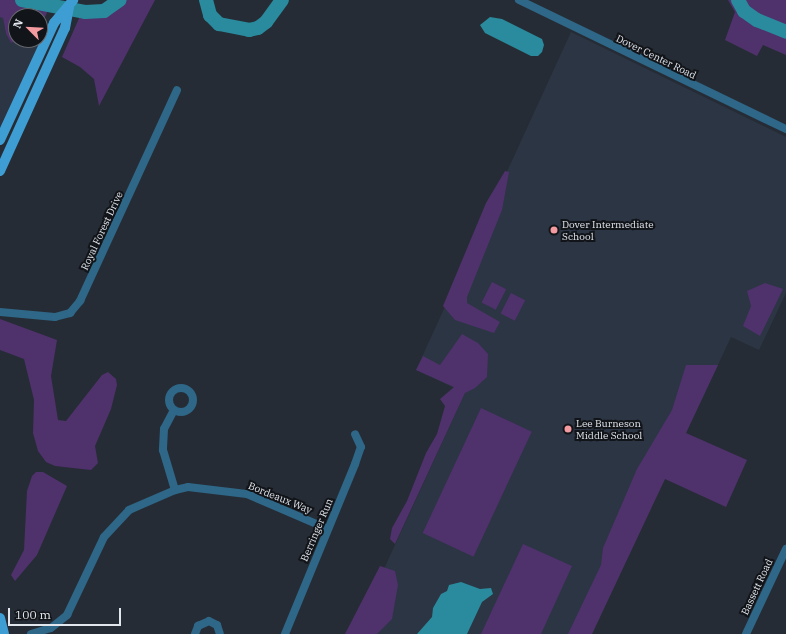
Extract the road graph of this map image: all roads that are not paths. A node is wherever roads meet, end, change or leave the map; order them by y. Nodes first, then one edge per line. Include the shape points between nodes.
1 (519, 0) edge
2 (71, 3) edge
3 (177, 90) dead end
4 (786, 129) edge
5 (0, 140) edge
6 (0, 171) edge
7 (0, 312) edge
8 (174, 410) dead end
9 (355, 434) dead end
10 (175, 490) junction
11 (328, 529) junction
12 (786, 549) edge
13 (0, 618) edge
14 (4, 634) edge
15 (31, 634) edge
16 (195, 634) edge
17 (220, 634) edge
18 (284, 634) edge
19 (746, 634) edge

1 - 4 street, Dover Center Road
2 - 5 main road via 54,23
2 - 6 main road via 66,24
3 - 7 street, Royal Forest Drive via 80,301 70,314 55,317
8 - 10 street via 164,429 163,450
9 - 11 street, Berringer Run via 361,447
10 - 11 street, Bordeaux Way via 188,487 247,494
10 - 15 street, Bordeaux Way via 129,510 104,537 67,615 51,628
11 - 18 street, Berringer Run
12 - 19 street, Bassett Road
13 - 14 main road
16 - 17 street via 198,626 209,621 216,625

